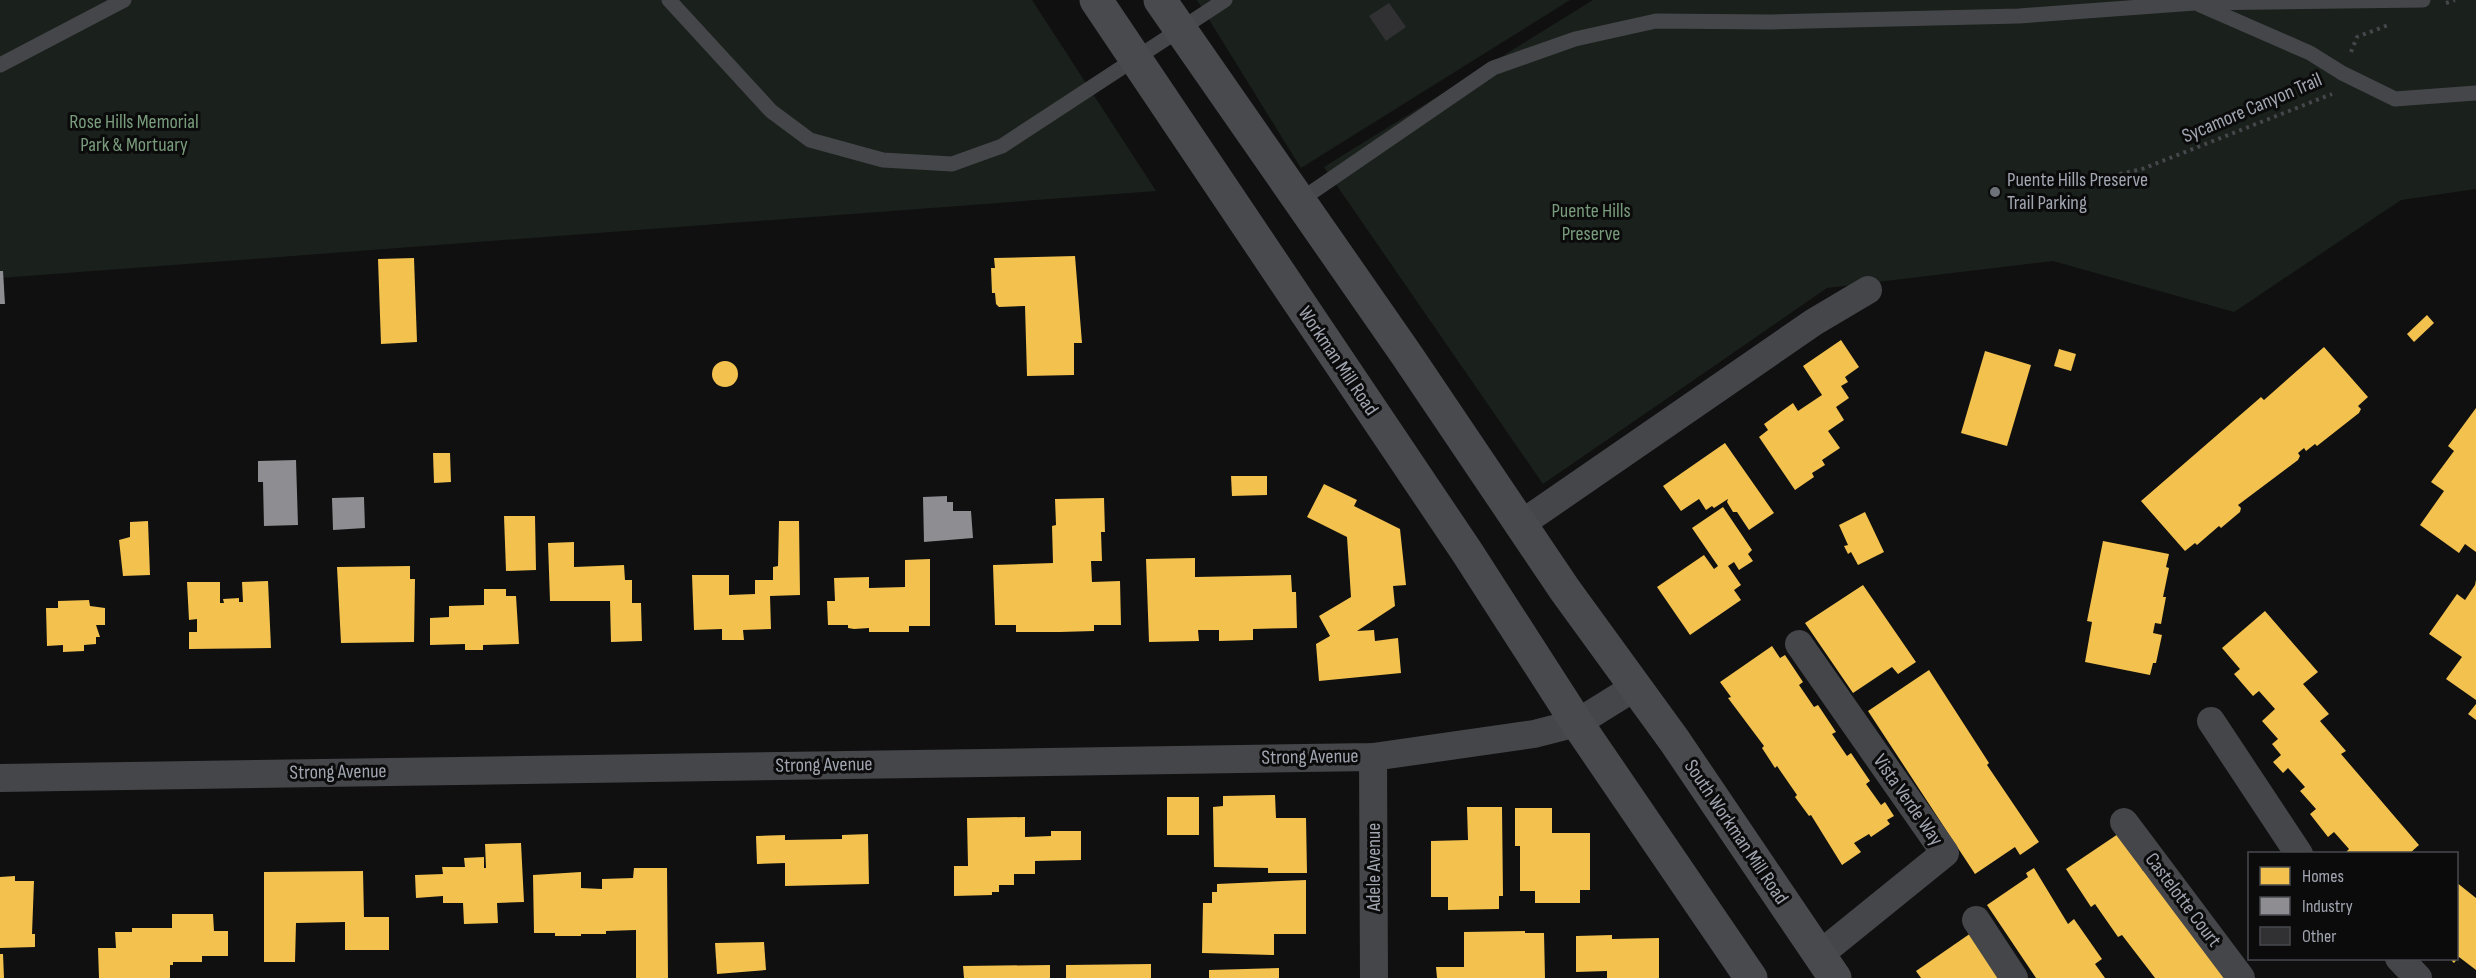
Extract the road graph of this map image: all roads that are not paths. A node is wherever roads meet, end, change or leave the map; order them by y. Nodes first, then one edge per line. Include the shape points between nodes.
1 (124, 0) edge
2 (669, 0) edge
3 (1096, 0) edge
4 (1160, 0) edge
5 (1225, 0) edge
6 (2423, 0) edge
7 (2195, 3) junction
8 (1179, 29) junction
9 (1138, 58) junction
10 (0, 65) edge
11 (2476, 93) edge
12 (1299, 201) junction
13 (1868, 290) dead end
14 (1521, 524) junction
15 (1799, 645) dead end
16 (1635, 687) junction
17 (2211, 721) dead end
18 (1577, 723) junction
19 (1373, 757) junction
20 (0, 770) edge
21 (0, 778) edge
22 (2124, 822) dead end
23 (2298, 852) edge
24 (1976, 920) dead end
25 (2401, 960) edge
26 (1827, 967) edge
27 (1374, 978) edge
28 (1751, 978) edge
29 (2014, 978) edge
30 (2241, 978) edge
31 (2418, 978) edge

1 - 10 lane
2 - 9 lane via 771,111 810,140 883,160 952,164 1002,146
3 - 9 main road, Workman Mill Road
4 - 8 main road
5 - 8 lane
6 - 7 lane
7 - 11 lane via 2310,53 2395,99
7 - 12 lane via 2019,16 1644,23 1575,39 1493,68
8 - 9 lane
8 - 12 main road
9 - 18 main road, Workman Mill Road
12 - 14 main road
13 - 14 street via 1814,322
14 - 16 main road
15 - 26 street, Vista Verde Way via 1946,853
16 - 18 street, Strong Avenue
16 - 26 main road, South Workman Mill Road
17 - 23 street
18 - 19 street, Strong Avenue via 1534,734
18 - 28 main road
19 - 21 street, Strong Avenue
19 - 27 street, Adele Avenue
20 - 21 lane
22 - 30 street, Castelotte Court
24 - 29 street
25 - 31 street

